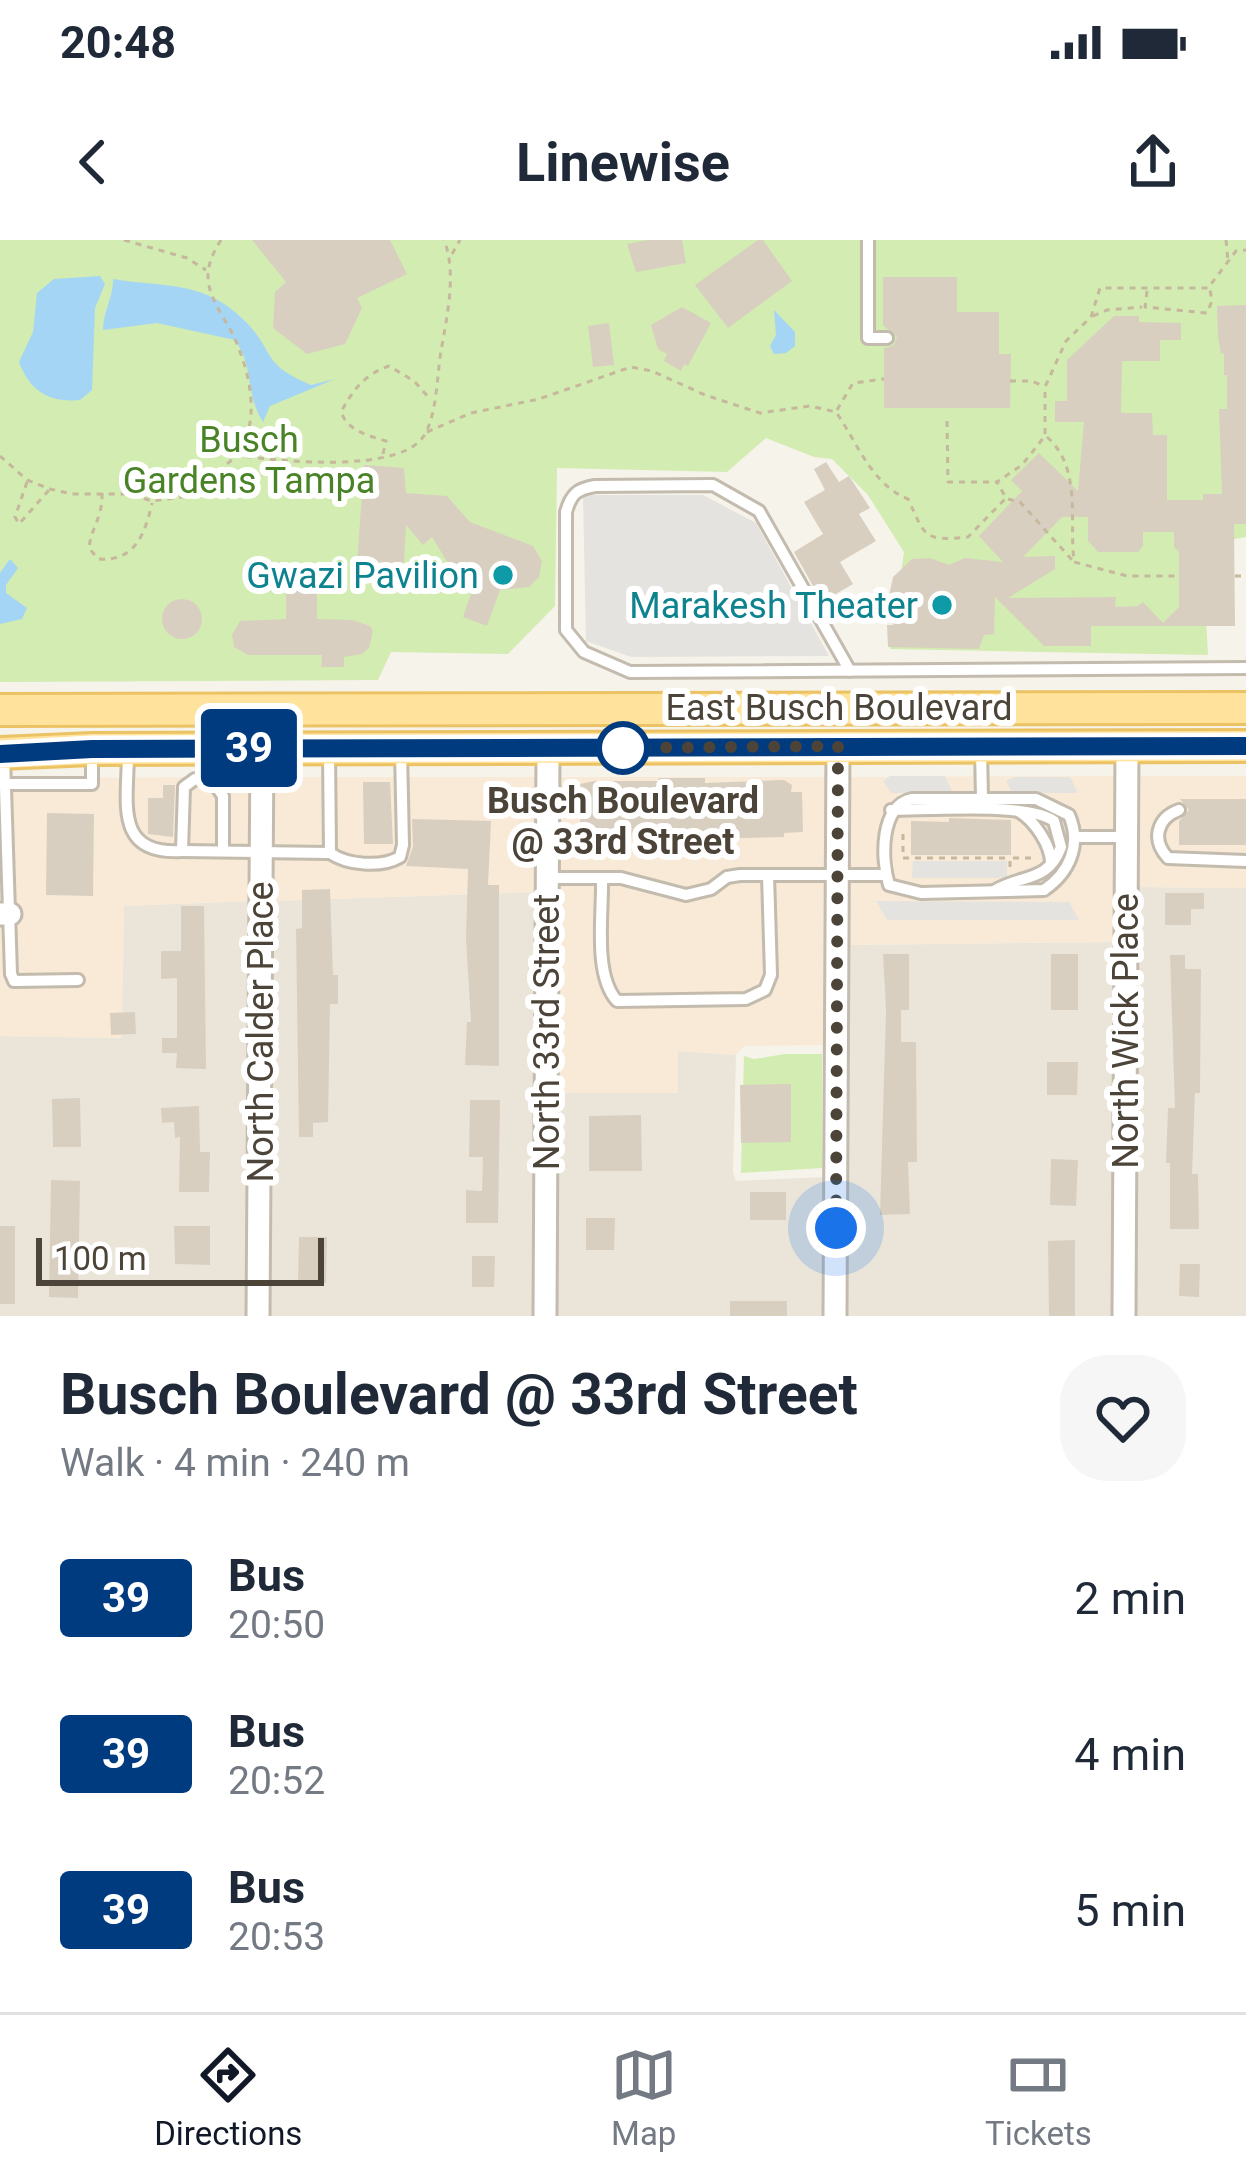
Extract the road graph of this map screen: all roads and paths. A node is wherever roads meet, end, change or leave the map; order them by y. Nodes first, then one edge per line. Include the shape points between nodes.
1 (124, 240) edge
2 (220, 240) edge
3 (444, 240) edge
4 (460, 240) edge
5 (868, 240) edge
6 (1226, 240) edge
7 (1246, 250) edge
8 (450, 255) junction
9 (1228, 263) junction
10 (208, 271) junction
11 (1210, 288) junction
12 (1147, 289) junction
13 (1145, 307) junction
14 (1091, 316) junction
15 (887, 338) dead end
16 (884, 379) dead end
17 (1010, 381) dead end
18 (1045, 387) junction
19 (432, 401) junction
20 (836, 412) junction
21 (947, 421) dead end
22 (427, 432) junction
23 (1045, 436) junction
24 (0, 455) edge
25 (236, 455) junction
26 (382, 457) junction
27 (27, 481) junction
28 (997, 482) junction
29 (50, 489) junction
30 (102, 493) junction
31 (1006, 498) junction
32 (152, 501) junction
33 (1074, 562) junction
34 (1177, 576) dead end
35 (1235, 576) dead end
36 (1246, 576) edge
37 (1246, 668) edge
38 (850, 671) junction
39 (1038, 707) junction
40 (473, 708) junction
41 (1246, 708) edge
42 (0, 710) edge
43 (838, 746) junction
44 (981, 746) junction
45 (1126, 746) junction
46 (1246, 746) edge
47 (262, 748) junction
48 (329, 748) junction
49 (401, 748) junction
50 (92, 749) junction
51 (128, 749) junction
52 (548, 749) junction
53 (3, 764) edge
54 (982, 799) junction
55 (891, 810) junction
56 (1180, 810) dead end
57 (1017, 811) junction
58 (903, 823) dead end
59 (1075, 837) junction
60 (1126, 837) junction
61 (182, 851) junction
62 (223, 851) junction
63 (330, 853) junction
64 (261, 854) junction
65 (1010, 858) dead end
66 (1246, 861) edge
67 (1051, 867) junction
68 (768, 875) junction
69 (838, 875) junction
70 (886, 875) junction
71 (547, 878) junction
72 (602, 878) junction
73 (991, 893) junction
74 (5, 914) edge
75 (78, 980) dead end
76 (257, 1316) edge
77 (545, 1316) edge
78 (835, 1316) edge
79 (1124, 1316) edge

1 - 10 path
2 - 10 path
3 - 8 path
4 - 8 path
5 - 15 lane via 868,338
6 - 9 path
7 - 9 path
8 - 19 path
9 - 11 path
10 - 25 path via 247,377 251,427
11 - 12 path
11 - 13 path via 1207,313
12 - 13 path
12 - 14 path via 1100,288
13 - 14 path
14 - 18 path via 1066,341
16 - 20 path via 853,383
17 - 18 path
18 - 23 path
19 - 22 path
19 - 26 path via 389,366 351,392 345,422 386,441
20 - 22 path via 810,406 760,413 631,367
20 - 31 path via 869,467 908,499 915,524 928,534 968,537
21 - 28 path via 948,482
22 - 26 path via 415,447
23 - 28 path
23 - 33 path via 1070,471
24 - 27 path
25 - 26 path
25 - 32 path via 190,496
27 - 29 path
27 - 29 path via 19,524
28 - 31 path
29 - 30 path
30 - 32 path
30 - 32 path via 89,548 98,559 134,549
31 - 33 path via 1020,502
33 - 34 path
35 - 36 path
37 - 38 lane
38 - 38 lane via 759,512 712,485 595,486 571,496 566,630 584,652 630,671
39 - 40 main road, East Busch Boulevard
39 - 41 main road, East Busch Boulevard
39 - 43 main road via 907,721
40 - 42 main road, East Busch Boulevard
40 - 47 main road via 286,725 271,731
43 - 44 main road, East Busch Boulevard
43 - 52 main road, East Busch Boulevard
43 - 69 street
44 - 45 main road, East Busch Boulevard
44 - 54 lane
45 - 46 main road, East Busch Boulevard
45 - 60 street, North Wick Place
47 - 48 main road, East Busch Boulevard
47 - 51 main road, East Busch Boulevard
47 - 64 street, North Calder Place
48 - 49 main road, East Busch Boulevard
48 - 63 lane
49 - 52 main road, East Busch Boulevard
49 - 63 lane via 400,856 362,862
50 - 51 main road, East Busch Boulevard
50 - 53 main road, East Busch Boulevard
50 - 53 lane via 92,784
51 - 61 lane via 128,827 138,843
52 - 71 street, North 33rd Street
53 - 74 lane
54 - 55 lane via 912,799
54 - 59 lane via 1048,802 1069,815
55 - 57 lane
55 - 70 lane
56 - 66 lane via 1160,823 1168,858
57 - 67 lane via 1050,851
57 - 67 lane via 1046,815 1059,828
58 - 65 path via 903,858
59 - 60 lane
59 - 73 lane via 1066,868 1044,890
60 - 79 street, North Wick Place
61 - 62 lane
61 - 62 lane via 184,787 195,779 220,786
62 - 64 lane
63 - 64 lane
64 - 76 street, North Calder Place
67 - 73 lane
68 - 69 lane
68 - 72 lane via 727,877 686,895
68 - 72 lane via 771,976 765,990 746,999 611,997 603,980
69 - 70 lane
69 - 78 street
70 - 73 lane via 901,890
71 - 72 lane
71 - 77 street, North 33rd Street
74 - 75 lane via 14,981

